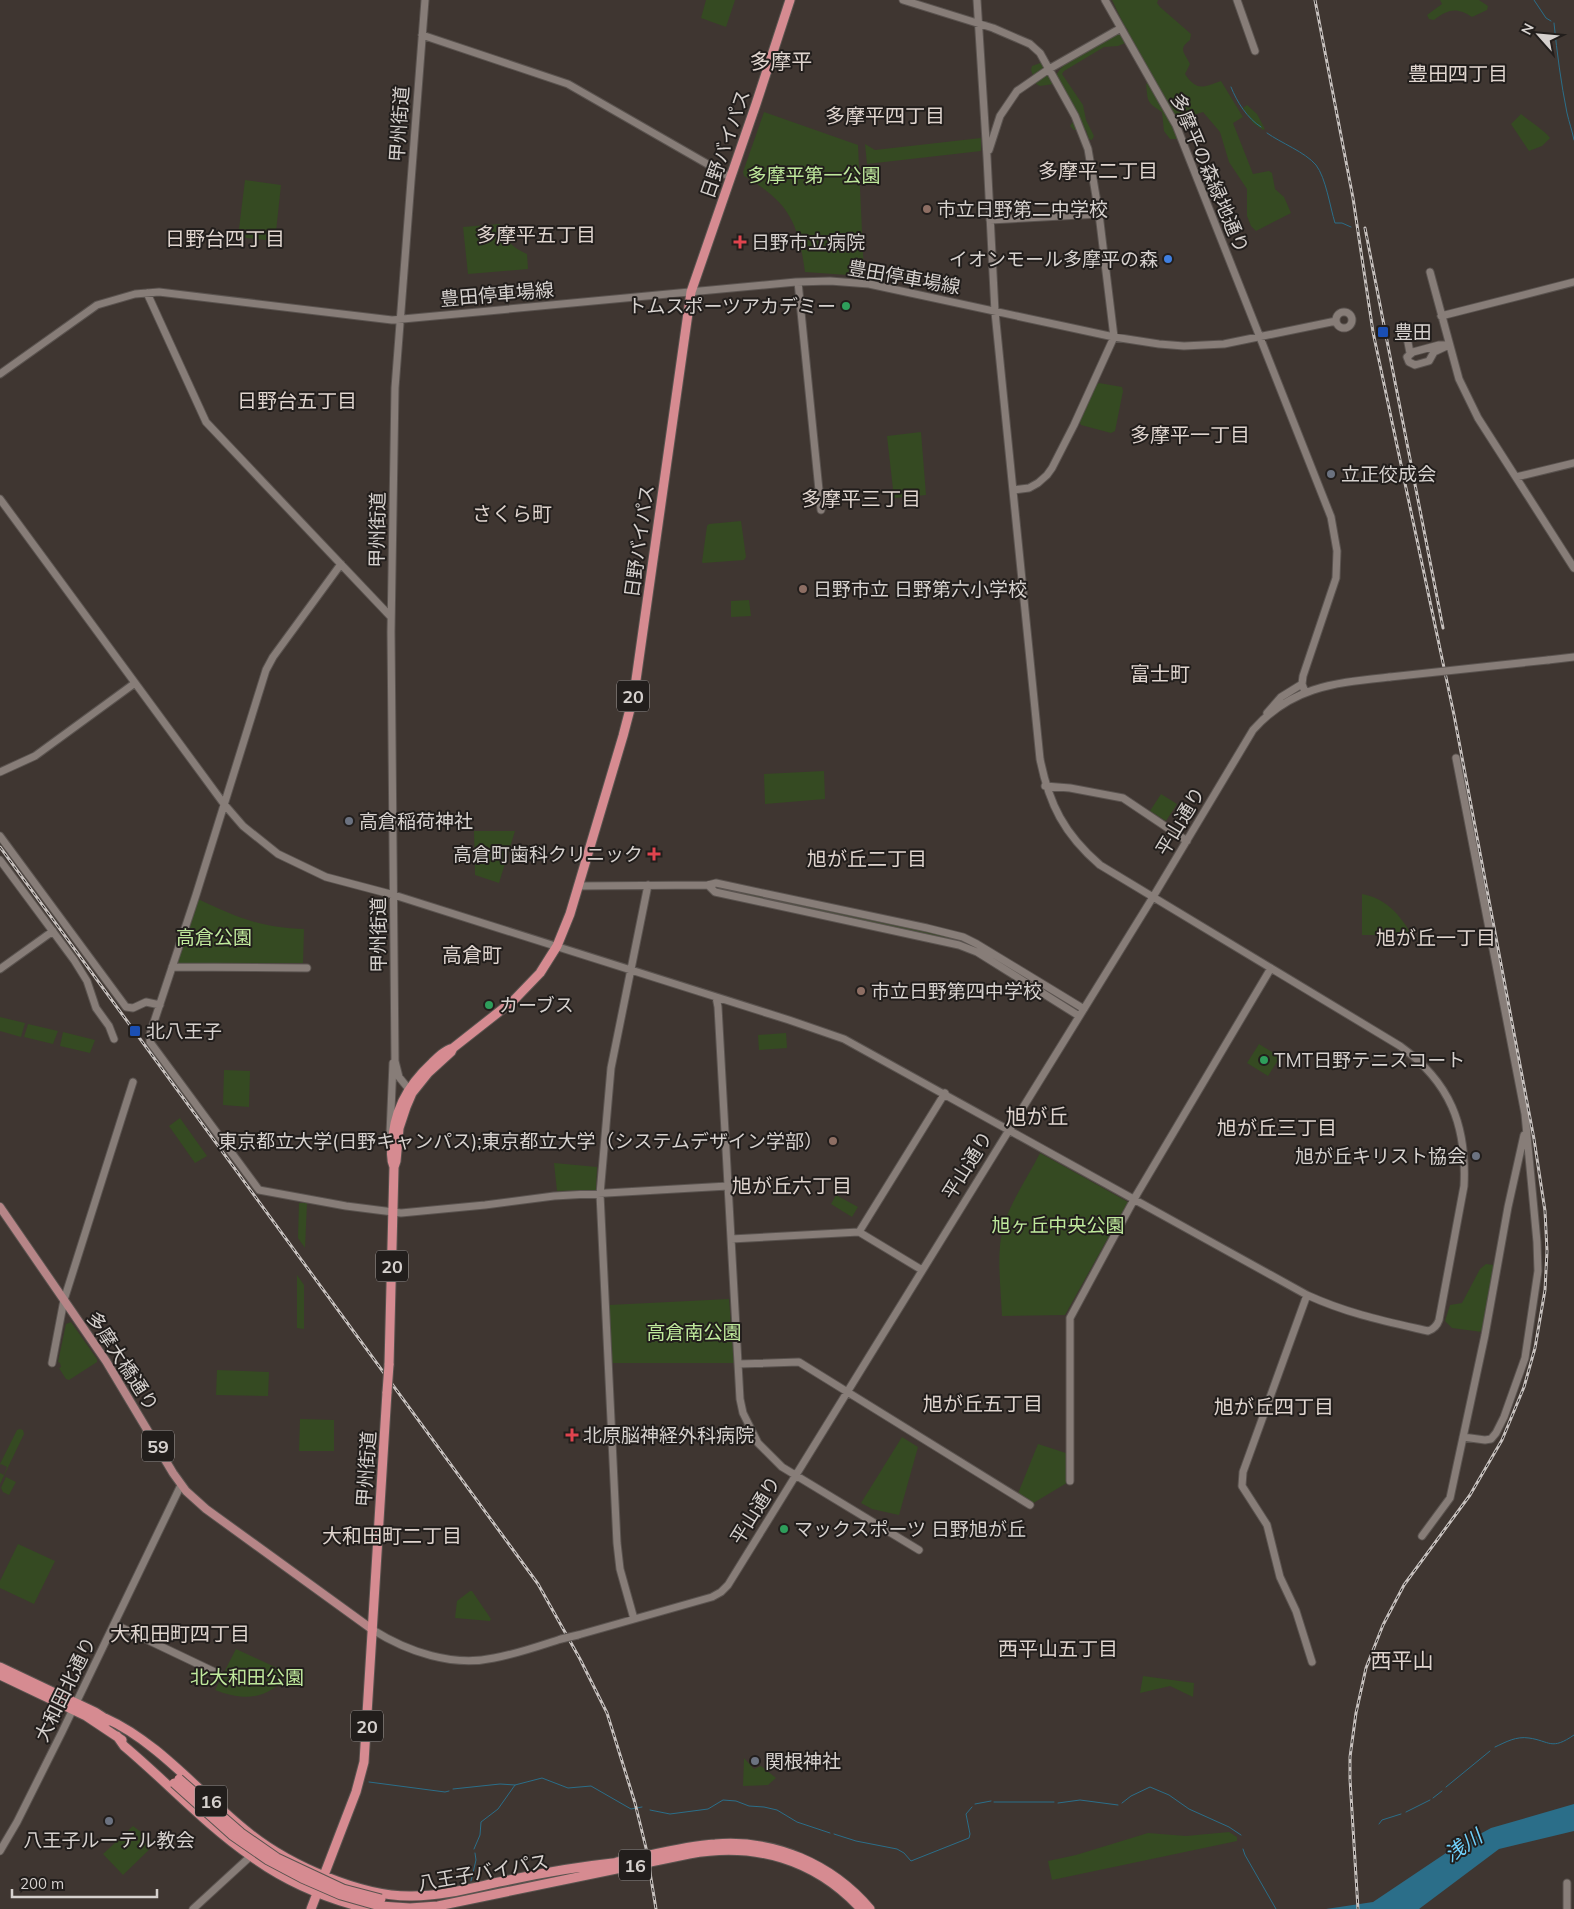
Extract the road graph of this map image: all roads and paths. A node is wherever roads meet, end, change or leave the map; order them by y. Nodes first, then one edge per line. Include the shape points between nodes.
1 (425, 0) edge
2 (790, 0) edge
3 (903, 0) edge
4 (977, 0) edge
5 (1105, 0) edge
6 (1237, 0) edge
7 (979, 24) junction
8 (1121, 28) junction
9 (422, 35) junction
10 (1255, 51) dead end
11 (1049, 69) junction
12 (986, 128) junction
13 (994, 130) junction
14 (987, 157) junction
15 (730, 177) junction
16 (1099, 214) junction
17 (990, 220) junction
18 (1430, 272) dead end
19 (798, 282) junction
20 (1574, 282) edge
21 (691, 292) junction
22 (147, 293) junction
23 (995, 312) junction
24 (1441, 316) junction
25 (401, 319) junction
26 (1336, 321) dead end
27 (1405, 327) dead end
28 (1114, 337) junction
29 (1260, 337) junction
30 (1449, 345) junction
31 (1410, 353) junction
32 (0, 374) edge
33 (1574, 463) edge
34 (1516, 477) junction
35 (1013, 490) junction
36 (0, 499) edge
37 (821, 510) dead end
38 (341, 564) junction
39 (1574, 568) edge
40 (391, 616) junction
41 (1574, 657) edge
42 (135, 683) junction
43 (1302, 684) junction
44 (1305, 692) junction
45 (1262, 719) junction
46 (1456, 758) dead end
47 (0, 772) edge
48 (1045, 786) junction
49 (224, 804) junction
50 (0, 836) edge
51 (1187, 841) junction
52 (0, 860) edge
53 (578, 886) junction
54 (648, 886) junction
55 (708, 886) junction
56 (394, 895) junction
57 (1153, 898) junction
58 (53, 931) junction
59 (557, 946) junction
60 (172, 967) junction
61 (307, 968) dead end
62 (1271, 968) junction
63 (0, 969) edge
64 (630, 970) junction
65 (716, 997) junction
66 (160, 1005) junction
67 (1084, 1008) junction
68 (1079, 1016) junction
69 (114, 1039) dead end
70 (395, 1061) junction
71 (134, 1082) dead end
72 (410, 1091) junction
73 (945, 1093) junction
74 (1009, 1129) junction
75 (1525, 1132) junction
76 (391, 1155) junction
77 (394, 1166) junction
78 (728, 1186) junction
79 (600, 1194) junction
80 (1134, 1199) junction
81 (0, 1207) edge
82 (393, 1213) junction
83 (859, 1232) junction
84 (731, 1239) junction
85 (922, 1270) junction
86 (1307, 1295) junction
87 (64, 1300) junction
88 (52, 1363) dead end
89 (738, 1364) junction
90 (847, 1391) junction
91 (1464, 1437) junction
92 (796, 1475) junction
93 (1070, 1481) dead end
94 (181, 1485) junction
95 (1030, 1505) dead end
96 (1422, 1536) dead end
97 (919, 1550) dead end
98 (634, 1619) junction
99 (114, 1624) junction
100 (373, 1630) junction
101 (1312, 1662) dead end
102 (0, 1667) edge
103 (218, 1674) dead end
104 (0, 1675) edge
105 (74, 1707) junction
106 (104, 1718) junction
107 (117, 1736) junction
108 (176, 1781) junction
109 (264, 1844) junction
110 (0, 1851) edge
111 (250, 1856) junction
112 (793, 1858) junction
113 (621, 1865) junction
114 (324, 1875) junction
115 (1566, 1883) dead end
116 (317, 1892) junction
117 (193, 1909) edge
118 (311, 1909) edge
119 (369, 1909) edge
120 (453, 1909) edge
121 (861, 1909) edge
122 (870, 1909) edge
123 (1566, 1909) edge

1 - 9 street, 甲州街道
2 - 15 highway, 日野バイパス / 20
3 - 7 street
4 - 7 street
5 - 8 street, 多摩平の森緑地通り
6 - 10 street
7 - 11 street via 1030,44 1040,53
7 - 12 street
8 - 11 street
8 - 29 street, 多摩平の森緑地通り via 1176,125
9 - 15 street via 568,84
9 - 25 street, 甲州街道
11 - 13 street via 1017,91
11 - 16 street via 1083,134
12 - 13 street
12 - 14 street
13 - 14 street
14 - 17 street
15 - 21 highway, 日野バイパス / 20
16 - 17 street
16 - 28 street
17 - 23 street
18 - 24 street
19 - 21 street, 豊田停車場線
19 - 23 street, 豊田停車場線 via 869,284
19 - 37 street
20 - 24 street
21 - 25 street, 豊田停車場線
21 - 53 highway, 日野バイパス / 20 via 634,694
22 - 25 street, 豊田停車場線 via 172,293
22 - 32 street, 豊田停車場線 via 97,305
22 - 38 street via 206,422
23 - 28 street, 豊田停車場線
23 - 35 street
24 - 30 street
25 - 40 street, 甲州街道 via 396,388
26 - 29 street, 豊田停車場線
27 - 31 street
28 - 29 street, 豊田停車場線 via 1184,346 1224,344
28 - 35 street via 1052,468 1038,483
29 - 43 street, 多摩平の森緑地通り via 1332,517 1336,541 1336,578
30 - 31 street
30 - 31 street via 1434,352 1429,361 1415,365 1409,362 1407,357
30 - 34 street via 1464,392
33 - 34 street
34 - 39 street
35 - 48 street
36 - 42 street
38 - 40 street
38 - 49 street via 269,663
40 - 56 street, 甲州街道
41 - 44 street, 平山通り, bridge via 1390,677 1324,686
42 - 47 street via 35,756
42 - 49 street
43 - 44 street
43 - 45 street via 1280,697
44 - 45 street, 平山通り
45 - 51 street, 平山通り
46 - 75 street
48 - 51 street via 1123,798
48 - 57 street via 1064,825 1081,848 1100,865
49 - 56 street via 243,826 278,854 326,877
49 - 60 street
50 - 66 street via 126,1007 133,1008 146,1002
51 - 57 street, 平山通り
52 - 58 street
53 - 54 street
53 - 59 highway, 日野バイパス / 20
54 - 55 street
54 - 64 street
55 - 67 street via 716,883 963,937
55 - 68 street via 715,892 959,945 977,952
56 - 59 street
56 - 70 street, 甲州街道
57 - 62 street
57 - 67 street, 平山通り
58 - 63 street
58 - 69 street via 88,981 96,1008
59 - 64 street
59 - 72 highway, 日野バイパス / 20 via 540,973 519,994 430,1064
60 - 61 street
60 - 66 street
62 - 80 street
62 - 86 street via 1400,1046 1422,1063 1451,1104 1464,1146 1464,1186 1435,1328 1428,1331 1363,1316
64 - 65 street
64 - 79 street via 611,1068
65 - 73 street via 844,1039
65 - 78 street
66 - 82 street via 150,1042 259,1190
67 - 68 street, 平山通り
68 - 74 street, 平山通り
70 - 72 street, 甲州街道 via 399,1077
70 - 76 street, 甲州街道 via 392,1065
71 - 87 street
72 - 76 highway, 日野バイパス / 20 via 395,1118
72 - 77 highway, 甲州街道 / 20 via 399,1128
73 - 74 street
73 - 83 street
74 - 80 street
74 - 85 street, 平山通り
75 - 91 street
75 - 91 street via 1538,1271 1528,1342 1516,1385 1496,1433 1485,1440
76 - 77 highway, 日野バイパス / 20
77 - 82 highway, 甲州街道 / 20
78 - 79 street
78 - 84 street
79 - 82 street
79 - 98 street via 617,1542 620,1569
80 - 86 street
80 - 93 street via 1070,1318
81 - 87 main road, 多摩大橋通り / 59
82 - 100 highway, 甲州街道 / 20, bridge via 389,1365
83 - 84 street
83 - 85 street
84 - 89 street
85 - 90 street, 平山通り
86 - 101 street via 1243,1472 1242,1486 1267,1525 1280,1577 1296,1611
87 - 88 street
87 - 94 main road, 多摩大橋通り / 59 via 130,1398
89 - 90 street via 799,1362
89 - 92 street via 740,1399 750,1428 770,1457
90 - 92 street, 平山通り
90 - 95 street
91 - 96 street via 1450,1498
92 - 97 street
92 - 98 street, 平山通り via 721,1592
94 - 99 street, 大和田北通り
94 - 100 main road, 多摩大橋通り / 59 via 206,1508
98 - 100 street, 平山通り, bridge via 494,1658 471,1660 419,1652
99 - 103 street
99 - 105 street, 大和田北通り
100 - 114 highway, 甲州街道 / 20 via 361,1776
102 - 105 highway, 八王子バイパス / 16
104 - 105 highway, 八王子バイパス / 16
105 - 106 highway, 八王子バイパス / 16
105 - 107 highway, 八王子バイパス / 16
105 - 110 street, 大和田北通り
106 - 108 highway, 八王子バイパス / 16 via 140,1744
106 - 109 highway, 16 via 120,1724 142,1740
107 - 108 highway, 八王子バイパス / 16
107 - 111 highway, 16 via 124,1746
108 - 113 highway, 八王子バイパス / 16, bridge via 232,1835 296,1876 341,1895 407,1908 438,1906
109 - 111 street
109 - 114 highway, 16
111 - 116 highway, 16
111 - 117 street
112 - 113 highway, 八王子バイパス / 16 via 727,1850
112 - 113 highway, 八王子バイパス / 16 via 722,1838
112 - 121 highway, 八王子バイパス / 16 via 830,1881
112 - 122 highway, 八王子バイパス / 16 via 814,1864 838,1879
113 - 114 highway, 16 via 552,1871 443,1894 418,1896 374,1892
113 - 120 highway, 16 via 590,1878
114 - 116 highway, 甲州街道 / 20
115 - 123 street
116 - 118 highway, 甲州街道 / 20
116 - 119 highway, 16

